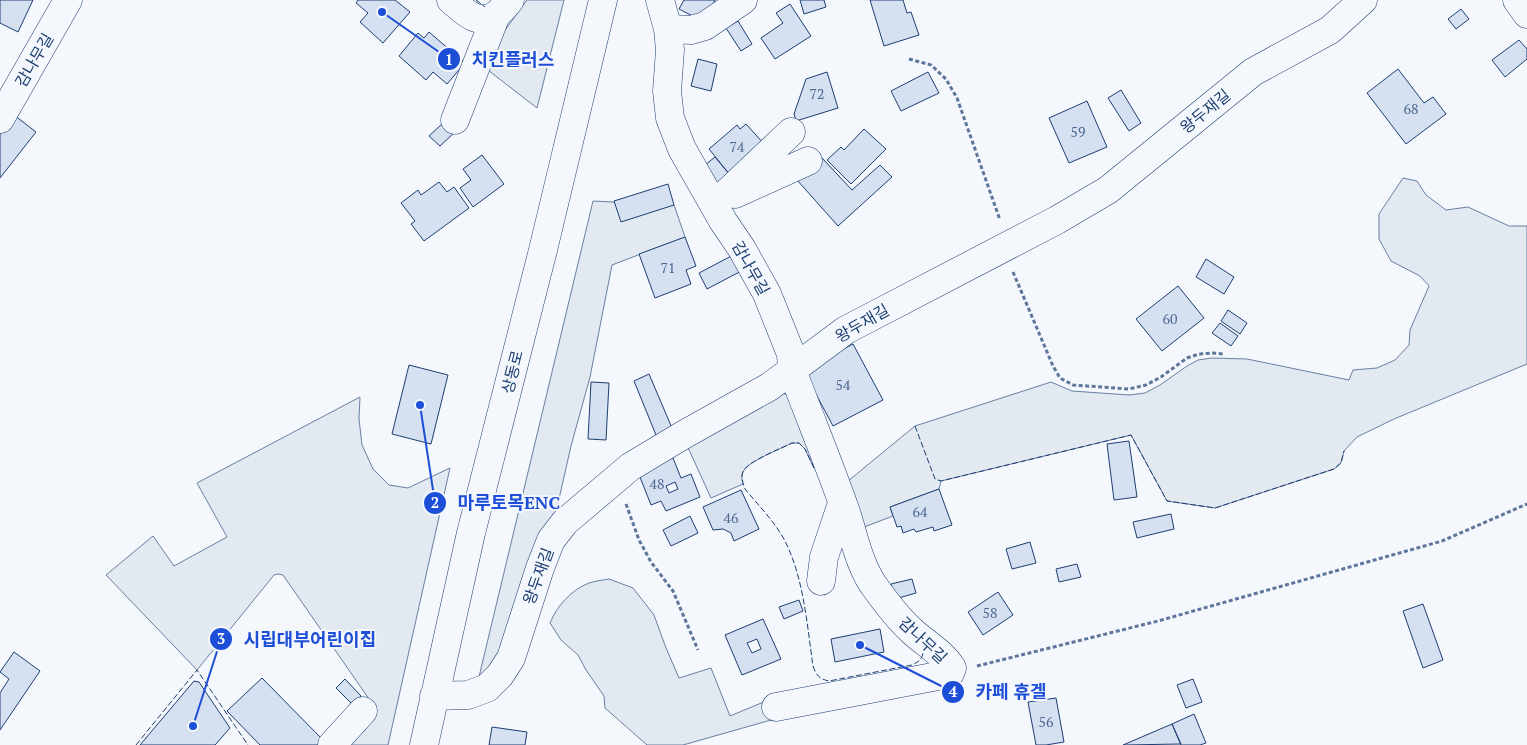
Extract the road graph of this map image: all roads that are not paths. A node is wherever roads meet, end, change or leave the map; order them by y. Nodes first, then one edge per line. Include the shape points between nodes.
1 (68, 0) edge
2 (451, 0) edge
3 (603, 0) edge
4 (660, 0) edge
5 (743, 0) edge
6 (1363, 0) edge
7 (1517, 0) edge
8 (503, 7) edge
9 (1527, 14) edge
10 (668, 29) junction
11 (0, 119) edge
12 (455, 120) dead end
13 (791, 132) dead end
14 (808, 160) dead end
15 (714, 205) junction
16 (792, 370) junction
17 (842, 503) junction
18 (822, 580) dead end
19 (434, 696) junction
20 (776, 707) dead end
21 (363, 712) dead end
22 (332, 745) edge
23 (424, 745) edge

1 - 11 street, 감나무길
2 - 8 street via 470,17 483,20
3 - 19 street, 상동로 via 471,533
4 - 10 street, 감나무길
5 - 10 street via 705,26 691,30
6 - 16 street, 왕두재길 via 1330,30 1253,72 1108,190 846,330
7 - 9 street
8 - 12 street
10 - 15 street, 감나무길 via 670,118 682,149
13 - 15 street
14 - 15 street
15 - 16 street, 감나무길 via 767,294 791,354
16 - 17 street, 감나무길
16 - 19 street, 왕두재길 via 769,387 630,467 565,522 551,540 511,658 500,676 488,688 468,695
17 - 18 street via 824,557
17 - 20 street, 감나무길 via 871,581 899,618 952,668 950,673 943,675
19 - 23 street, 상동로
21 - 22 street

